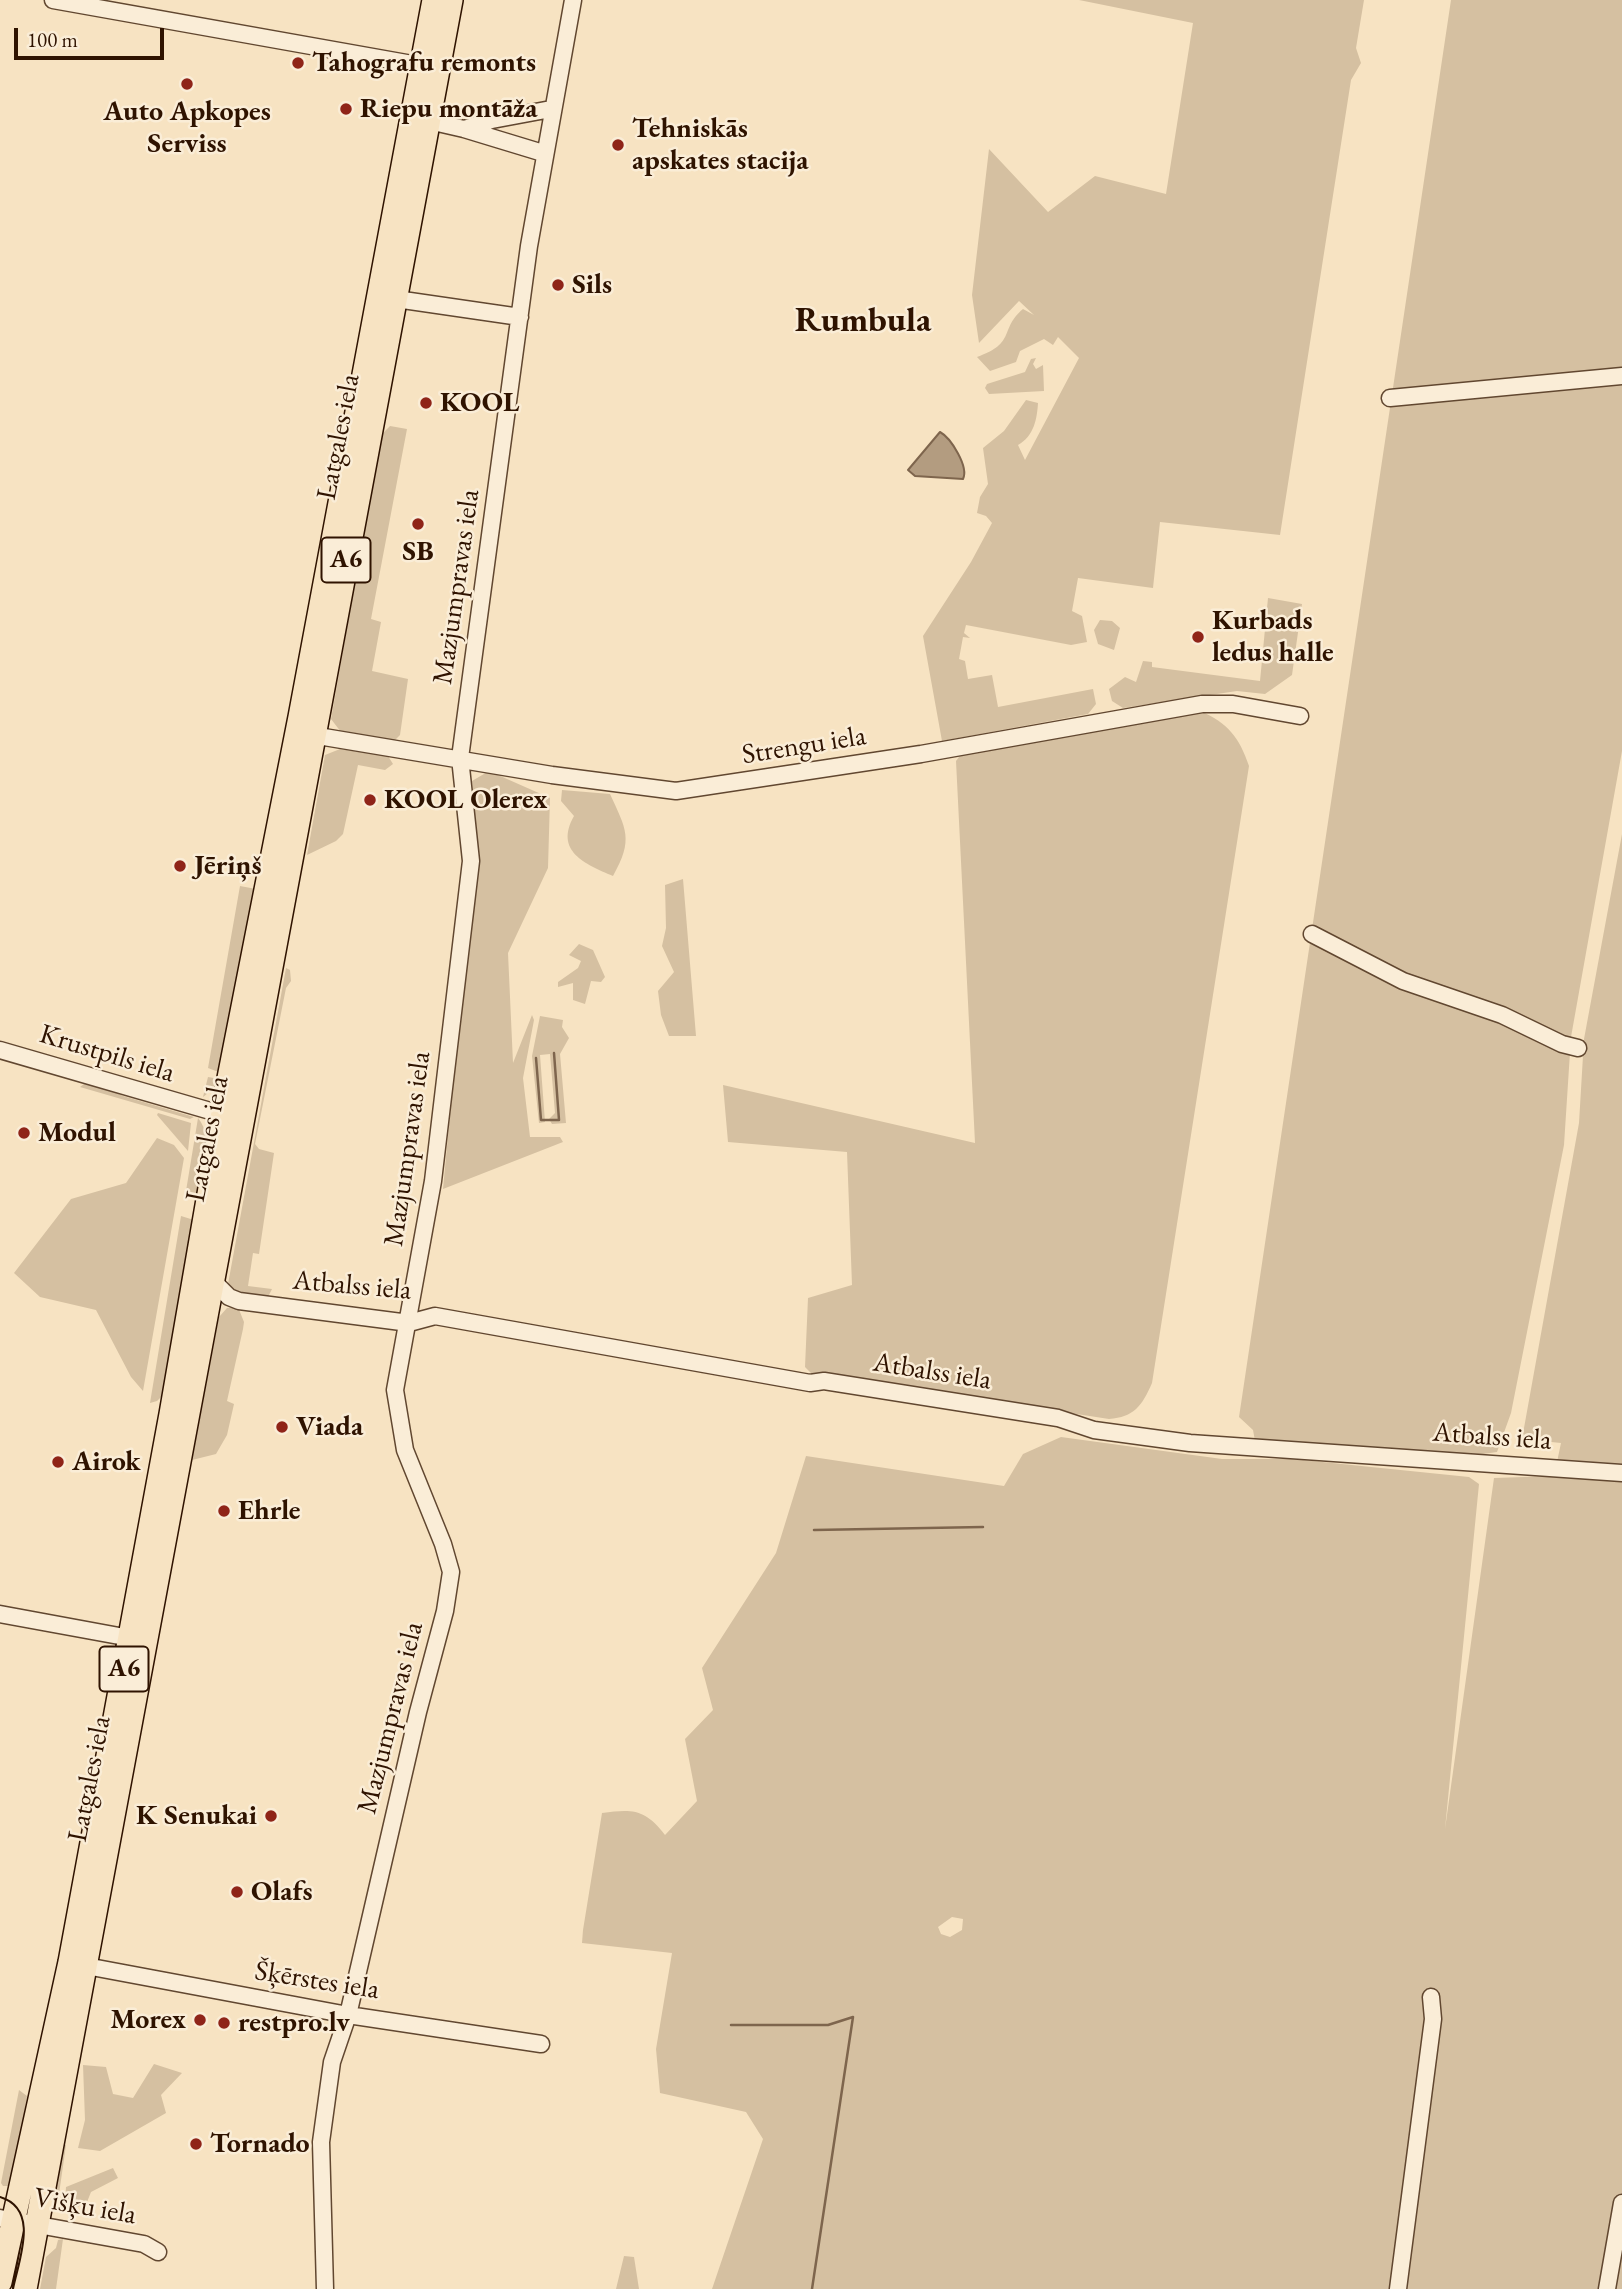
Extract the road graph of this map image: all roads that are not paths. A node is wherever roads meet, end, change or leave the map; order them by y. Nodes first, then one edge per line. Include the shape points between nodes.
1 (53, 0) edge
2 (433, 0) edge
3 (451, 0) edge
4 (573, 0) edge
5 (430, 67) junction
6 (551, 109) junction
7 (429, 121) junction
8 (464, 129) junction
9 (543, 153) junction
10 (396, 299) junction
11 (520, 317) junction
12 (1622, 376) edge
13 (1390, 398) dead end
14 (1300, 716) dead end
15 (305, 734) junction
16 (460, 758) junction
17 (1311, 934) dead end
18 (1578, 1048) dead end
19 (0, 1050) edge
20 (232, 1117) junction
21 (211, 1279) junction
22 (239, 1301) junction
23 (409, 1323) junction
24 (206, 1324) junction
25 (1622, 1473) edge
26 (0, 1614) edge
27 (130, 1638) junction
28 (86, 1966) junction
29 (1431, 1997) dead end
30 (348, 2015) junction
31 (541, 2044) dead end
32 (1622, 2203) edge
33 (6, 2219) edge
34 (39, 2225) junction
35 (158, 2252) dead end
36 (0, 2282) edge
37 (24, 2289) edge
38 (325, 2289) edge
39 (1398, 2289) edge
40 (1606, 2289) edge

1 - 5 street
2 - 5 highway, Latgales iela / A6
3 - 5 highway, Latgales iela / A6
4 - 6 street, Mazjumpravas iela
5 - 7 highway, Latgales iela / A6
5 - 15 highway, Latgales iela / A6
6 - 8 street
6 - 9 street, Mazjumpravas iela
7 - 8 street
7 - 10 highway, Latgales iela / A6
8 - 9 street
9 - 11 street, Mazjumpravas iela
10 - 11 street
10 - 15 highway, Latgales iela / A6
11 - 16 street, Mazjumpravas iela
12 - 13 street
14 - 16 street, Strengu iela via 1233,704 1202,705 677,791
15 - 16 street, Strengu iela
15 - 20 highway, Latgales iela / A6
16 - 23 street, Mazjumpravas iela via 471,861 433,1181
17 - 18 street via 1403,981 1489,1010
19 - 20 street, Krustpils iela
20 - 21 highway, Latgales iela / A6
20 - 27 highway, Latgales iela / A6
21 - 22 street
21 - 24 highway, Latgales iela / A6
22 - 23 street, Atbalss iela
22 - 24 street via 220,1309
23 - 25 street, Atbalss iela via 435,1316 810,1383 824,1381 1190,1443
23 - 30 street, Mazjumpravas iela via 395,1390 405,1450 451,1572
24 - 28 highway, Latgales iela / A6
26 - 27 street
27 - 33 highway, Latgales iela / A6 via 70,1962
28 - 30 street, Šķērstes iela
28 - 34 highway, Latgales iela / A6
29 - 39 street via 1433,2019
30 - 31 street, Šķērstes iela
30 - 38 street, Mazjumpravas iela via 332,2062 321,2142
32 - 40 street
33 - 34 street, Višķu iela
33 - 36 highway, Latgales iela / A6
34 - 35 street, Višķu iela via 144,2244
34 - 37 highway, Latgales iela / A6

